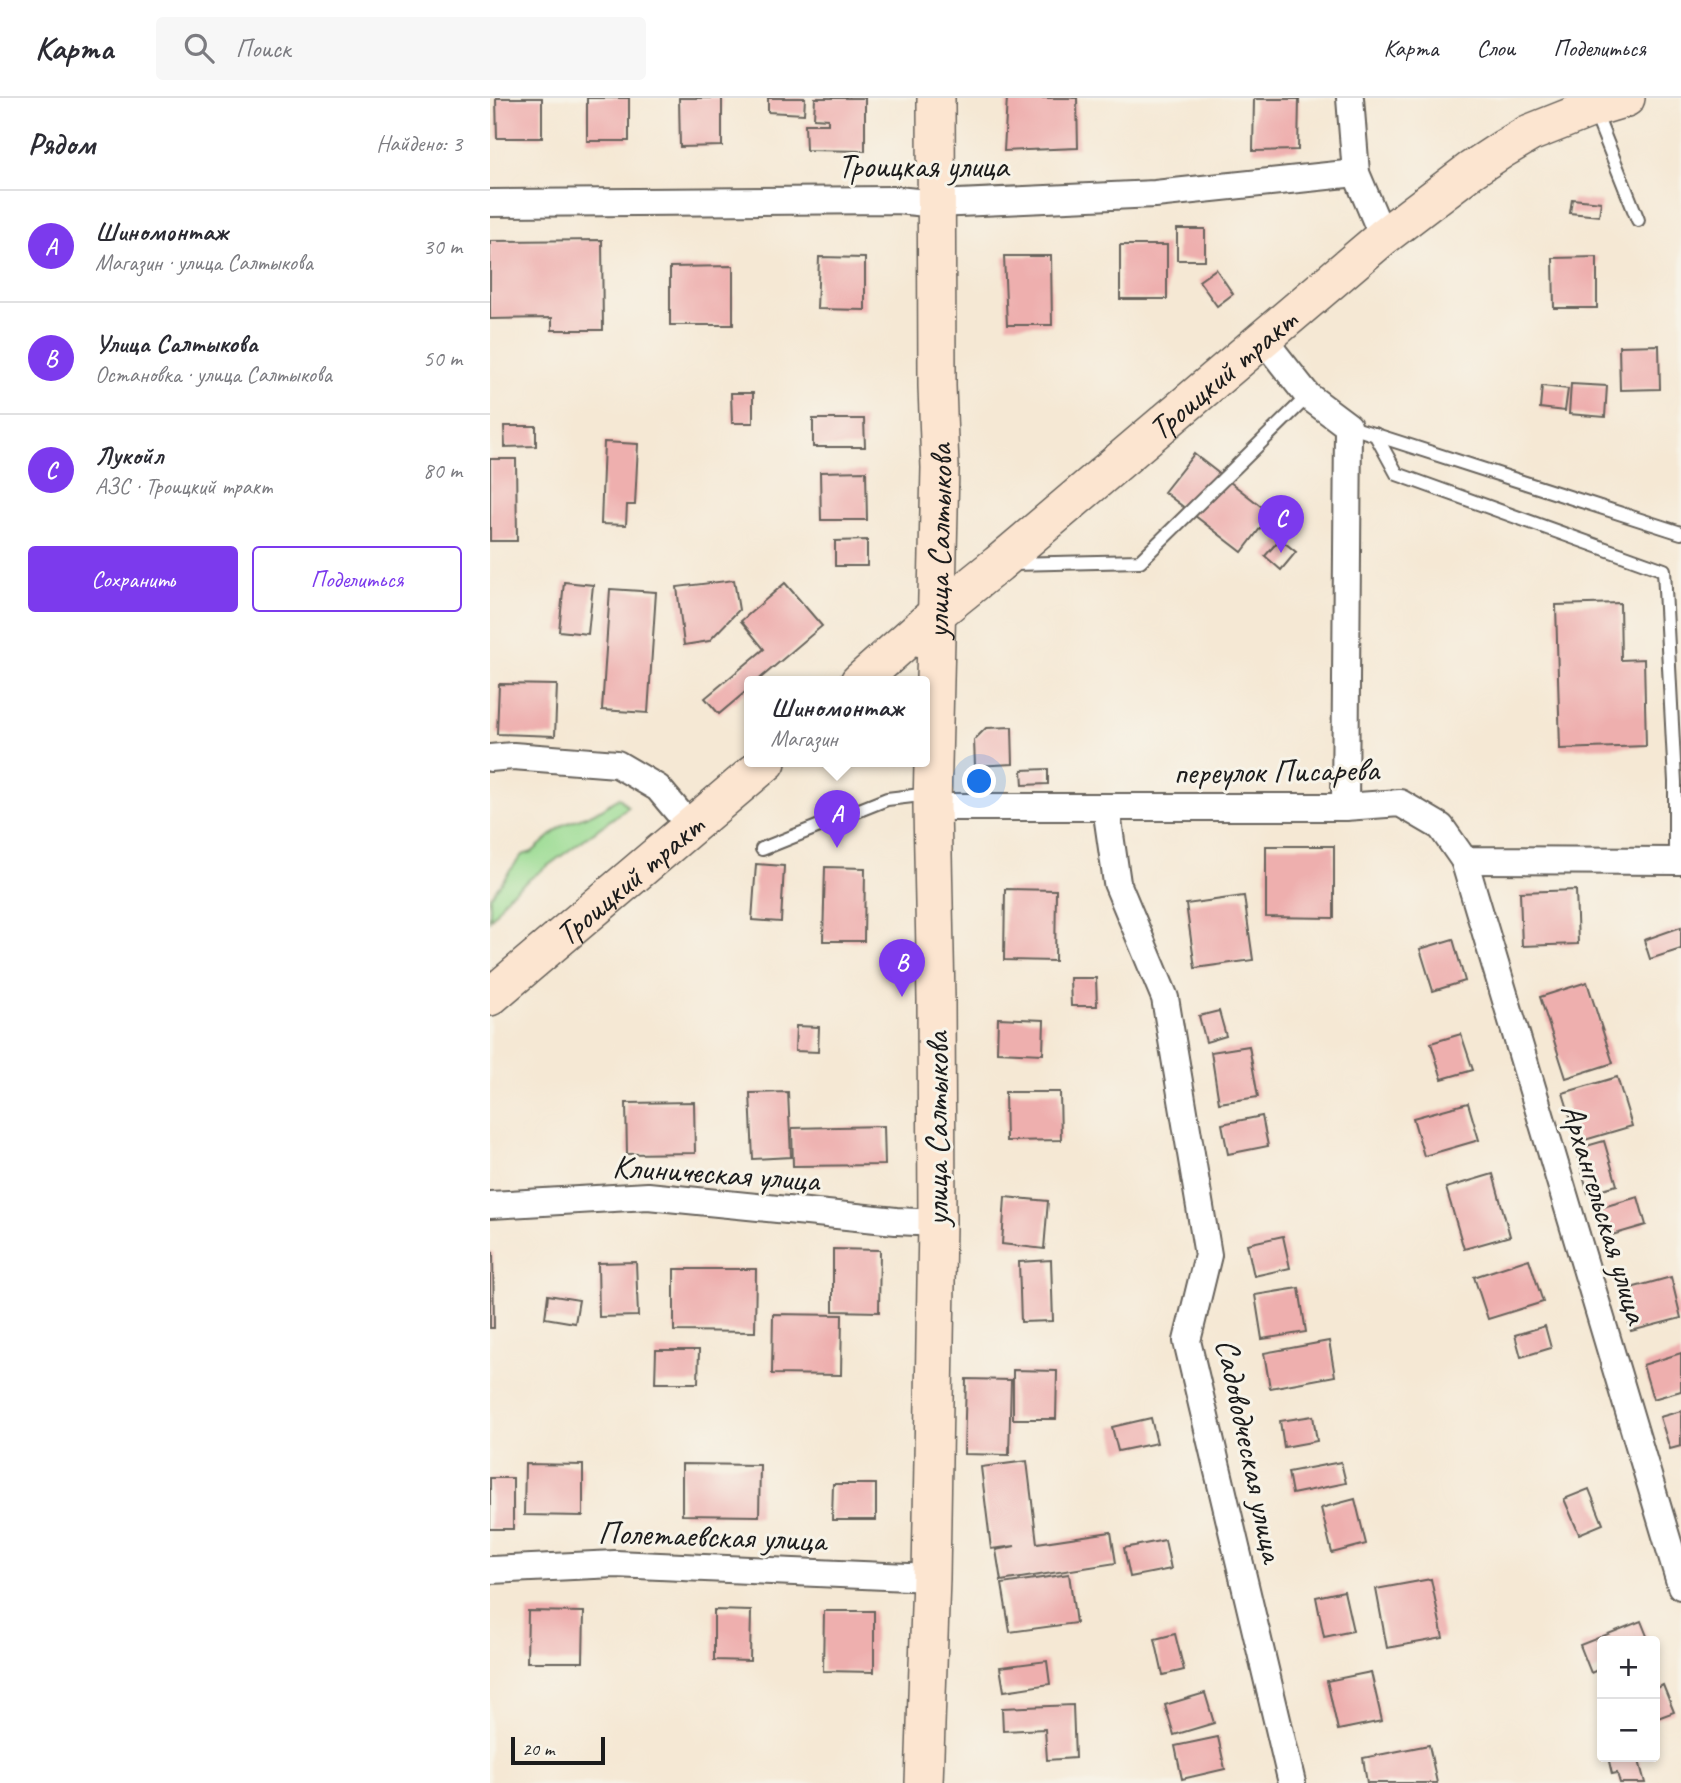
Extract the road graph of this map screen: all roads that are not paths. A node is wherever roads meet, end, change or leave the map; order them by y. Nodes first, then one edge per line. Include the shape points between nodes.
1 (936, 98) edge
2 (1350, 98) edge
3 (1609, 103) edge
4 (1356, 173) junction
5 (490, 203) edge
6 (936, 204) junction
7 (1638, 220) dead end
8 (1383, 237) junction
9 (1263, 339) junction
10 (1308, 396) junction
11 (1348, 426) junction
12 (1375, 434) junction
13 (1681, 533) edge
14 (998, 564) junction
15 (937, 613) junction
16 (866, 676) edge
17 (490, 758) edge
18 (760, 767) edge
19 (932, 801) junction
20 (1106, 807) junction
21 (1345, 807) junction
22 (690, 826) junction
23 (762, 849) dead end
24 (1464, 860) junction
25 (1678, 861) edge
26 (490, 996) edge
27 (490, 1205) edge
28 (937, 1223) junction
29 (490, 1570) edge
30 (931, 1578) junction
31 (1681, 1586) edge
32 (924, 1783) edge
33 (1292, 1783) edge

1 - 6 main road, улица Салтыкова
2 - 4 street
3 - 7 lane
3 - 8 main road, Троицкий тракт via 1530,133 1503,149
4 - 6 street, Троицкая улица via 1155,194
4 - 8 street
5 - 6 street, Троицкая улица via 897,200
6 - 15 main road, улица Салтыкова
8 - 9 main road, Троицкий тракт
9 - 10 street
9 - 14 main road, Троицкий тракт
10 - 11 street
10 - 14 lane via 1140,561
11 - 12 lane
11 - 21 street
12 - 13 lane
12 - 25 lane via 1397,474 1664,570
14 - 15 main road, Троицкий тракт
15 - 16 main road, Троицкий тракт
15 - 19 main road, улица Салтыкова
17 - 22 street via 617,764 658,788
18 - 22 main road, Троицкий тракт
19 - 20 street, переулок Писарева
19 - 23 lane via 887,799
19 - 28 main road, улица Салтыкова
20 - 21 street, переулок Писарева
20 - 33 street, Садоводческая улица via 1117,883 1165,998 1208,1255 1187,1341
21 - 24 street, переулок Писарева via 1400,803 1441,827
22 - 26 main road, Троицкий тракт
24 - 25 street
24 - 31 street, Архангельская улица
27 - 28 street, Клиническая улица via 648,1196
28 - 30 main road, улица Салтыкова
29 - 30 street, Полетаевская улица via 615,1564
30 - 32 main road, улица Салтыкова

